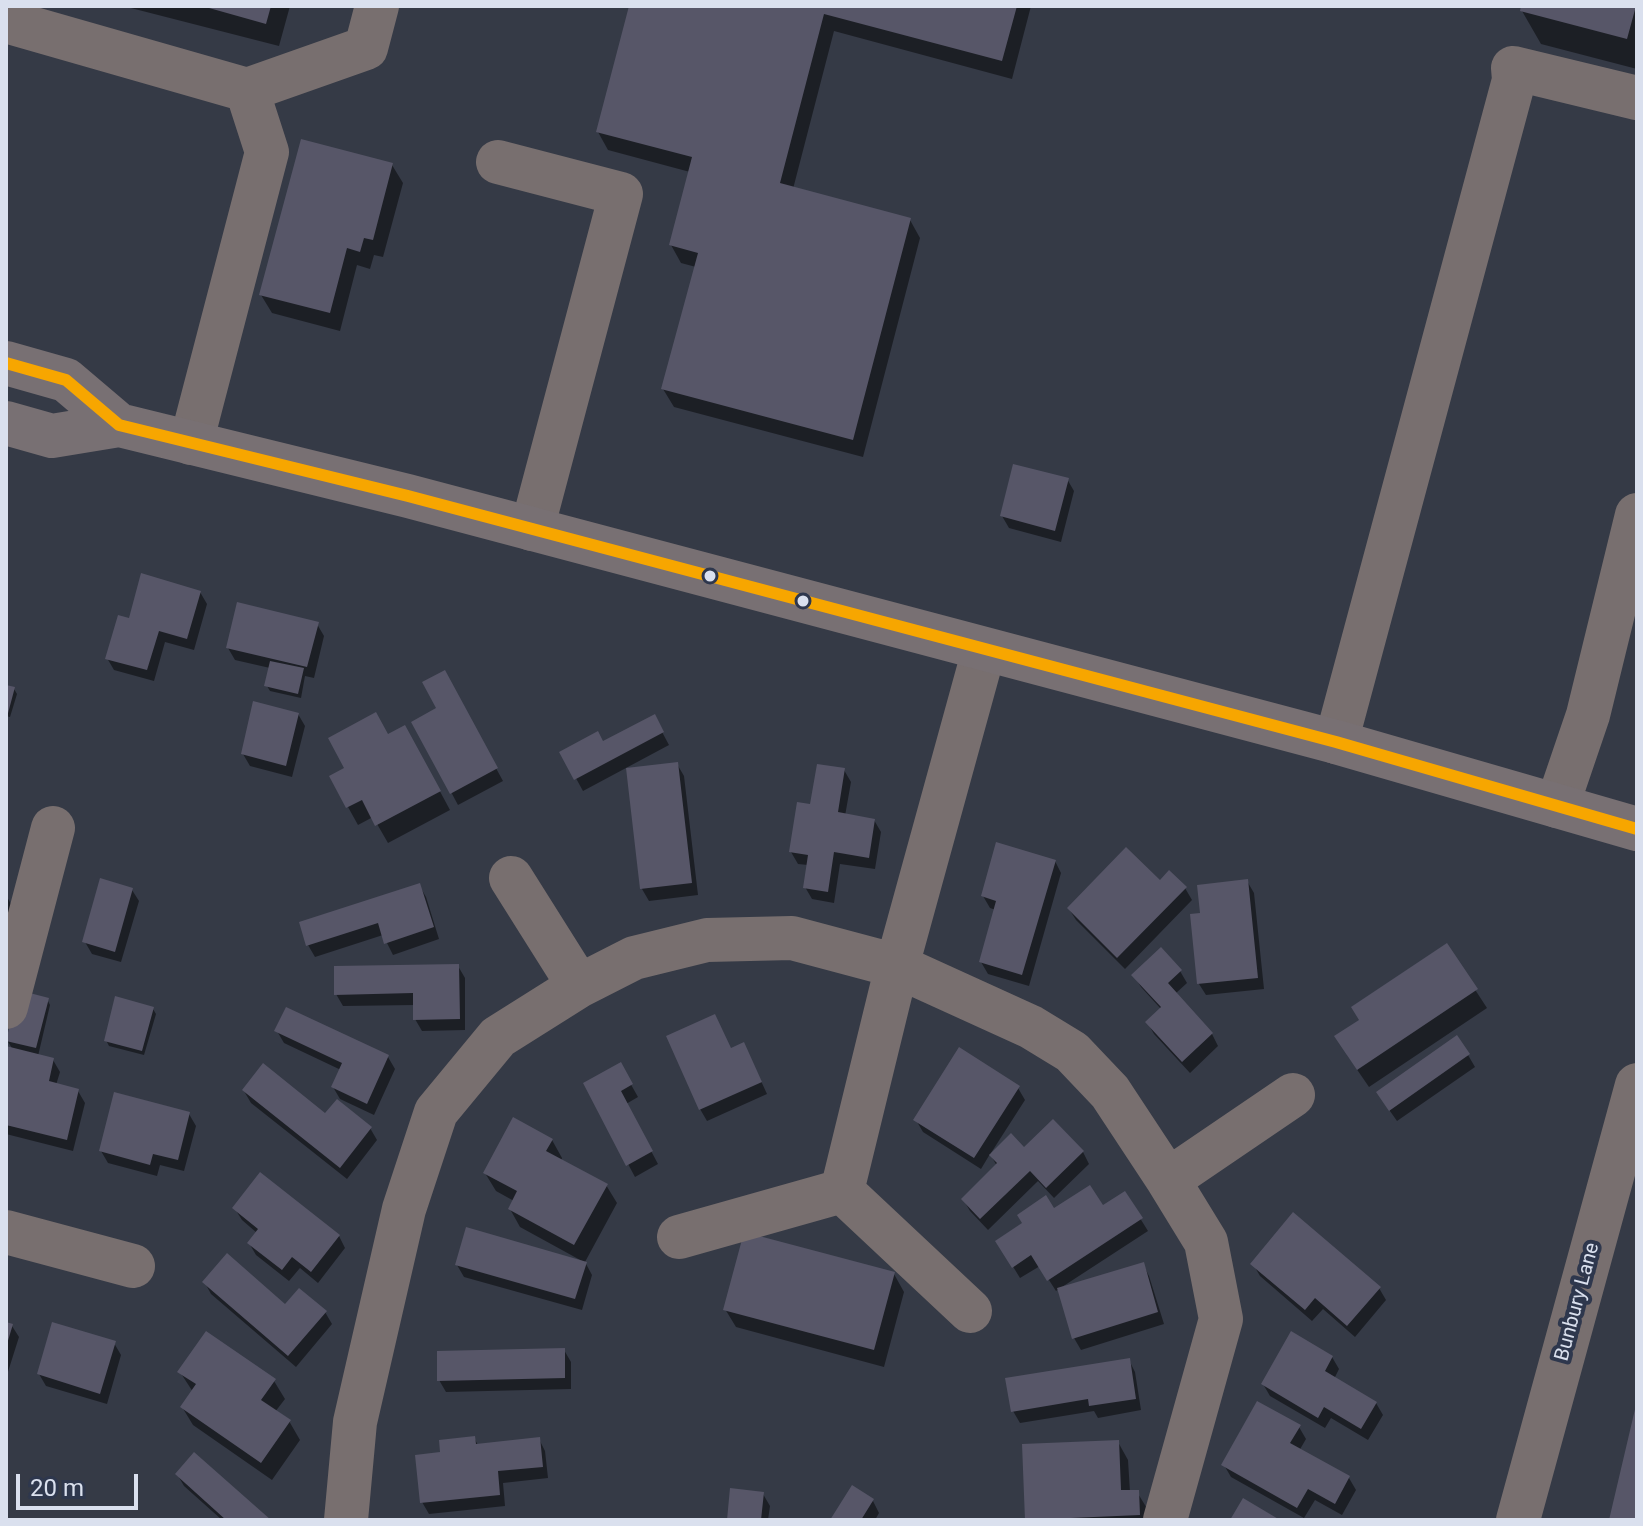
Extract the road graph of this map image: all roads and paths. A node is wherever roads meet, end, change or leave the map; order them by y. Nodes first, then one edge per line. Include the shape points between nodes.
1 (377, 6) edge
2 (6, 21) edge
3 (247, 90) junction
4 (1637, 98) edge
5 (498, 162) dead end
6 (6, 363) edge
7 (6, 423) edge
8 (119, 425) junction
9 (191, 443) junction
10 (1637, 515) edge
11 (532, 529) junction
12 (984, 650) junction
13 (1336, 742) junction
14 (1557, 806) junction
15 (53, 828) dead end
16 (1637, 829) edge
17 (511, 878) dead end
18 (897, 966) junction
19 (579, 986) junction
20 (6, 1007) edge
21 (1637, 1085) edge
22 (1293, 1095) dead end
23 (1168, 1180) junction
24 (842, 1191) junction
25 (6, 1232) edge
26 (679, 1237) dead end
27 (133, 1266) dead end
28 (970, 1311) dead end
29 (346, 1520) edge
30 (1165, 1520) edge
31 (1518, 1520) edge

1 - 3 street via 366,48
2 - 3 street
3 - 9 street via 267,152
4 - 13 street via 1513,68 1514,80
5 - 11 street via 621,194
6 - 8 main road via 66,380
7 - 8 main road via 52,436
8 - 9 main road
9 - 11 main road
10 - 14 street via 1588,715
11 - 12 main road
12 - 13 main road
12 - 18 street
13 - 14 main road
14 - 16 main road
15 - 20 street
17 - 19 street
18 - 19 street via 792,938 707,940 634,958
18 - 23 street via 1031,1027 1072,1052 1110,1092
18 - 24 street
19 - 29 street via 498,1037 436,1112 404,1209 355,1422
21 - 31 street, Bunbury Lane
22 - 23 street
23 - 30 street via 1206,1242 1221,1319
24 - 26 street
24 - 28 street
25 - 27 street

